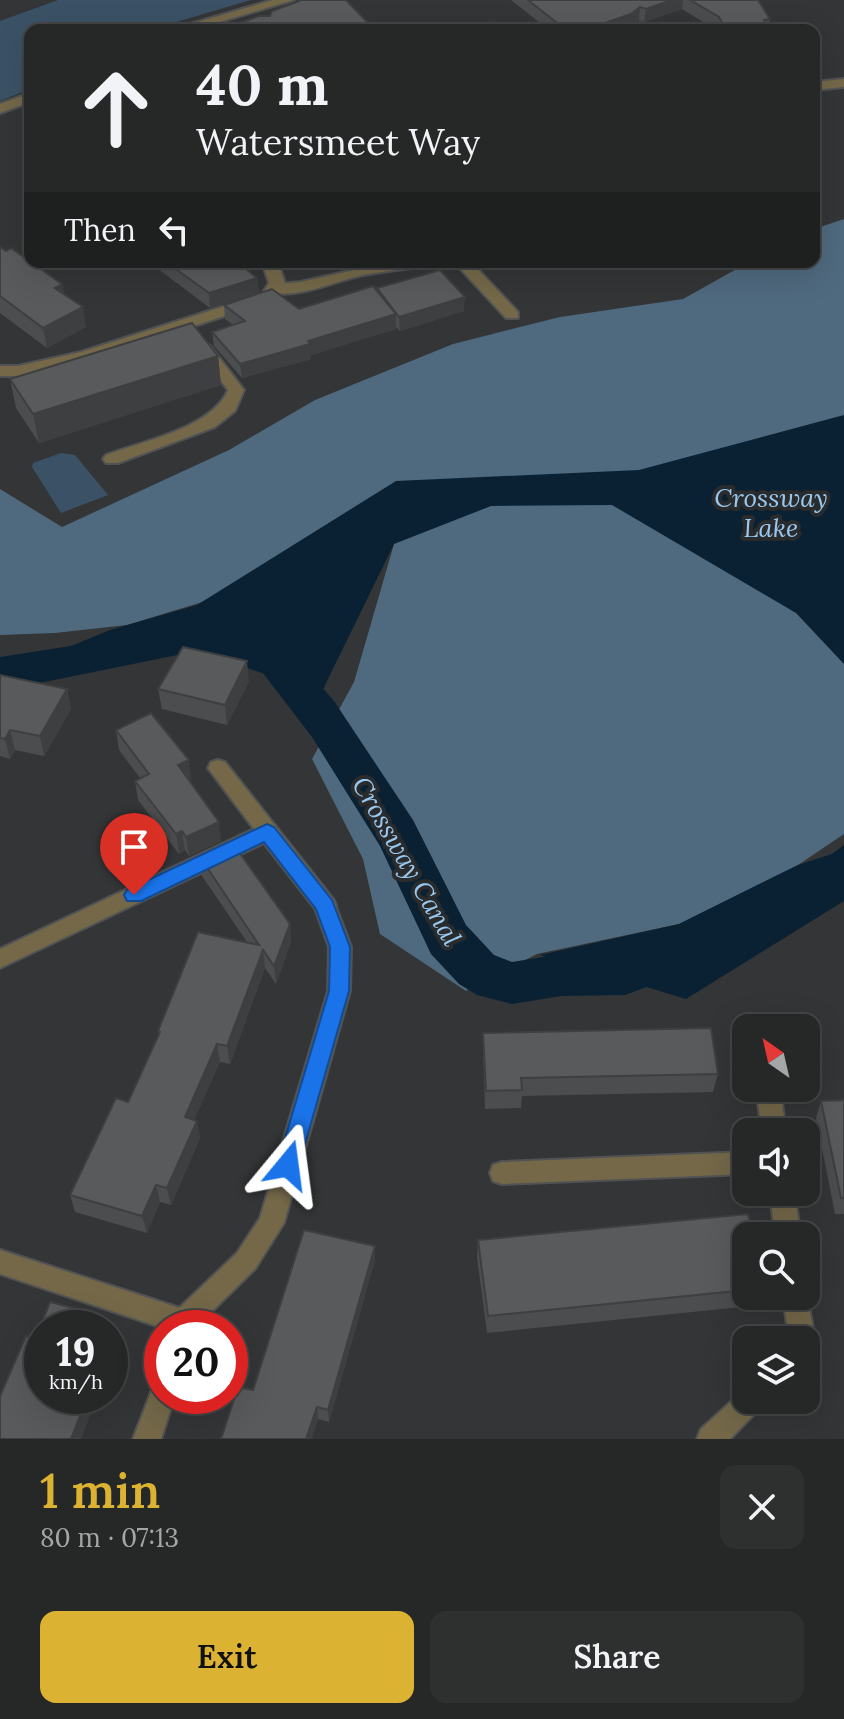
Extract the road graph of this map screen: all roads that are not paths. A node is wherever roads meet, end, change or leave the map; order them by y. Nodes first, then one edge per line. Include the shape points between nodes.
1 (288, 0) edge
2 (243, 11) junction
3 (198, 24) edge
4 (257, 24) edge
5 (844, 83) edge
6 (820, 85) edge
7 (24, 99) edge
8 (0, 109) edge
9 (272, 268) edge
10 (381, 268) edge
11 (468, 268) edge
12 (276, 289) junction
13 (512, 315) dead end
14 (184, 323) junction
15 (0, 371) edge
16 (112, 459) dead end
17 (218, 768) dead end
18 (267, 832) junction
19 (0, 959) edge
20 (732, 1164) edge
21 (502, 1173) dead end
22 (0, 1262) edge
23 (197, 1310) edge
24 (144, 1312) edge
25 (156, 1414) edge
26 (736, 1414) edge
27 (147, 1439) edge
28 (711, 1439) edge

1 - 2 street
2 - 3 street
2 - 4 street
5 - 6 street
7 - 8 street
9 - 12 street
10 - 12 street
11 - 13 street
12 - 14 street via 268,297
14 - 15 street via 49,367 15,374
14 - 16 street via 236,390 229,407 209,423
17 - 18 street
18 - 19 street
18 - 23 street via 325,905 340,947 339,991 271,1223 246,1261
20 - 21 street
22 - 24 street
25 - 27 street
26 - 28 street

